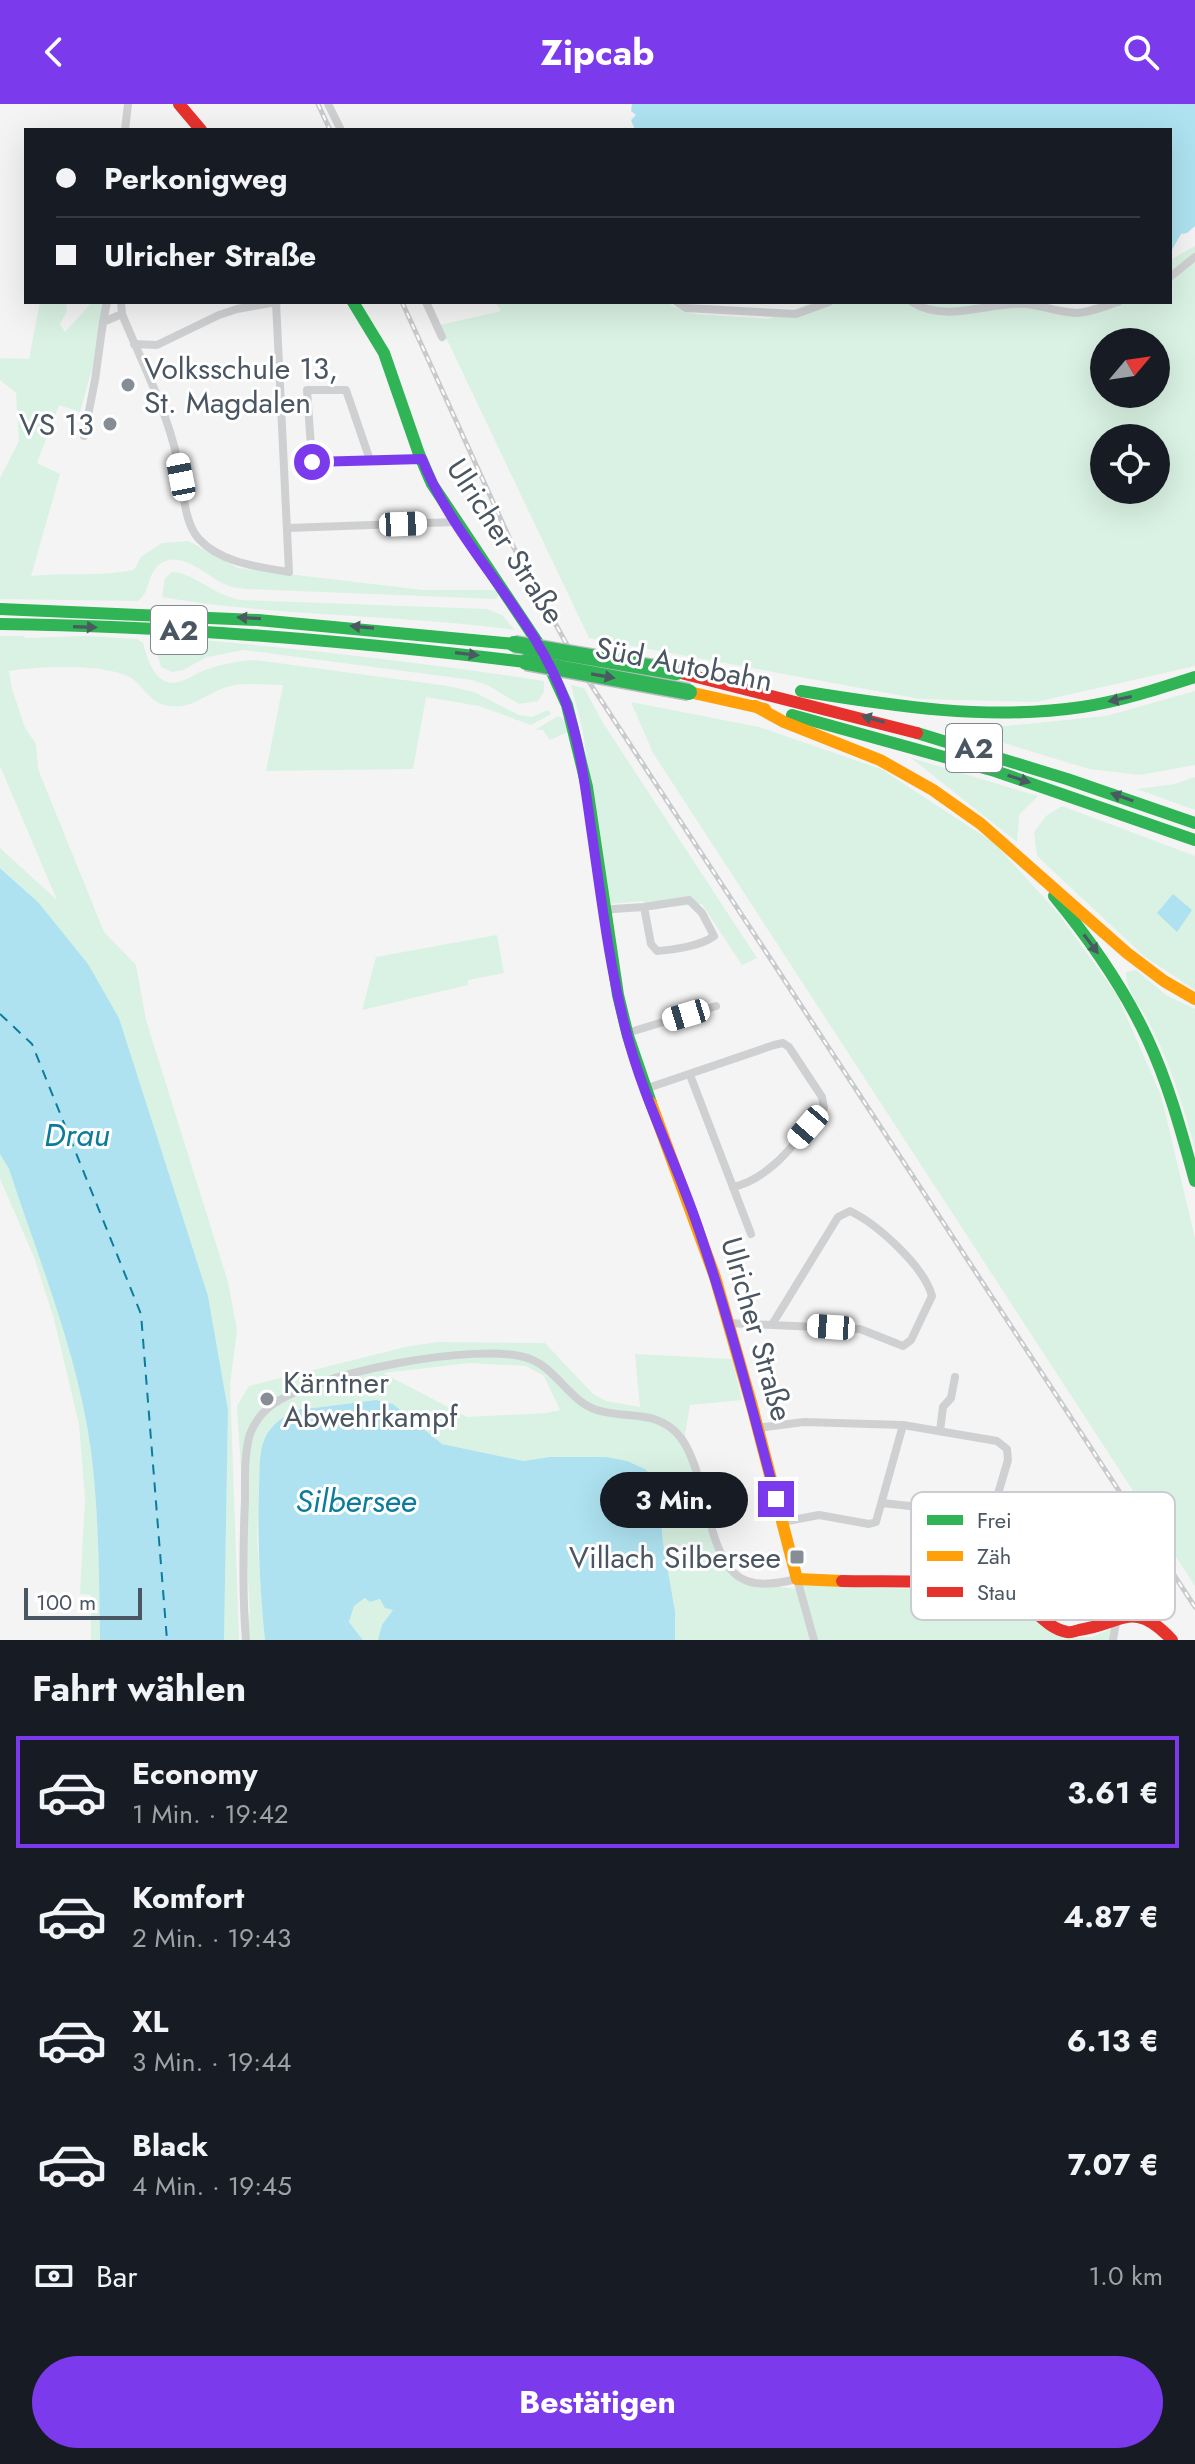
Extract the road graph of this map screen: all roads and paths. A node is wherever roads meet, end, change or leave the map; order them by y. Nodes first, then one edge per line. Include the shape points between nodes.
1 (128, 104) edge
2 (179, 104) edge
3 (328, 104) edge
4 (125, 128) edge
5 (199, 128) edge
6 (340, 128) edge
7 (1195, 257) edge
8 (1172, 275) edge
9 (107, 304) edge
10 (121, 304) edge
11 (266, 304) edge
12 (277, 304) edge
13 (354, 304) edge
14 (427, 304) edge
15 (680, 304) edge
16 (824, 304) edge
17 (916, 304) edge
18 (1006, 304) edge
19 (1006, 304) edge
20 (1027, 304) edge
21 (1027, 304) edge
22 (1111, 304) edge
23 (122, 314) junction
24 (103, 322) junction
25 (442, 337) dead end
26 (134, 344) junction
27 (84, 436) dead end
28 (422, 459) junction
29 (370, 460) junction
30 (455, 522) junction
31 (288, 528) junction
32 (2, 619) edge
33 (1195, 677) edge
34 (748, 688) junction
35 (755, 706) junction
36 (1195, 823) edge
37 (1195, 840) edge
38 (1024, 862) junction
39 (644, 907) junction
40 (603, 913) junction
41 (1195, 999) edge
42 (716, 1006) dead end
43 (627, 1033) junction
44 (690, 1075) junction
45 (645, 1089) junction
46 (1195, 1181) edge
47 (733, 1187) junction
48 (751, 1234) dead end
49 (727, 1323) junction
50 (773, 1323) junction
51 (955, 1377) dead end
52 (903, 1425) junction
53 (757, 1428) junction
54 (940, 1431) junction
55 (998, 1492) edge
56 (882, 1503) junction
57 (911, 1506) edge
58 (782, 1522) junction
59 (797, 1579) junction
60 (911, 1583) edge
61 (1045, 1620) edge
62 (1111, 1620) edge
63 (1116, 1620) edge
64 (1149, 1620) edge
65 (246, 1640) edge
66 (814, 1640) edge
67 (1113, 1640) edge
68 (1172, 1640) edge

1 - 4 street
2 - 5 main road
3 - 6 street
7 - 8 street
9 - 24 street
10 - 23 street
11 - 26 street via 219,315 157,345
12 - 31 street
13 - 28 main road, Ulricher Straße via 386,357
14 - 25 street
15 - 16 street via 796,314
17 - 19 street via 942,312
18 - 21 street
20 - 22 street via 1078,313
23 - 24 street
23 - 26 street
24 - 27 street
26 - 31 street via 175,444 183,497 201,542 254,566 289,572
28 - 29 street
28 - 30 main road, Ulricher Straße
29 - 29 street via 346,390 307,390 312,462
30 - 31 street
30 - 40 main road, Ulricher Straße via 535,637 567,706
34 -> 32 main road, Süd Autobahn / A2, bridge via 514,644 398,630 154,612
32 -> 35 main road, Süd Autobahn / A2, bridge via 407,647 526,662
33 -> 34 main road via 1111,701 1028,713 924,710 774,687
36 -> 34 main road, Süd Autobahn / A2 via 946,739
35 -> 37 main road, Süd Autobahn / A2 via 938,753
35 - 38 main road via 880,760 933,790
38 - 41 main road via 1127,953
38 -> 46 main road via 1101,958 1134,1013 1158,1062
39 - 39 street via 657,951 714,936 689,900
39 - 40 street
40 - 43 main road, Ulricher Straße
42 - 43 street
43 - 45 main road, Ulricher Straße
44 - 45 street
44 - 47 street
44 - 47 street via 783,1043 825,1103 773,1166 755,1180
45 - 49 main road, Ulricher Straße via 701,1235
47 - 48 street
49 - 50 street
49 - 53 main road, Ulricher Straße
50 - 50 street via 860,1329 903,1346 932,1296 904,1251 850,1211 838,1217
51 - 54 street
52 - 53 street via 804,1422
52 - 54 street
52 - 56 street
53 - 58 main road, Ulricher Straße
54 - 55 street via 1004,1445 1009,1455
56 - 57 street
56 - 58 street via 876,1522 869,1524 819,1515
58 - 59 main road, Ulricher Straße
59 - 60 main road
59 - 65 street via 777,1584 746,1581 727,1566 686,1447 667,1425 645,1415 596,1409 524,1357 430,1357 300,1391 259,1416 248,1443 245,1478
59 - 66 street
61 - 62 main road via 1067,1632
63 - 67 street
64 - 68 main road

